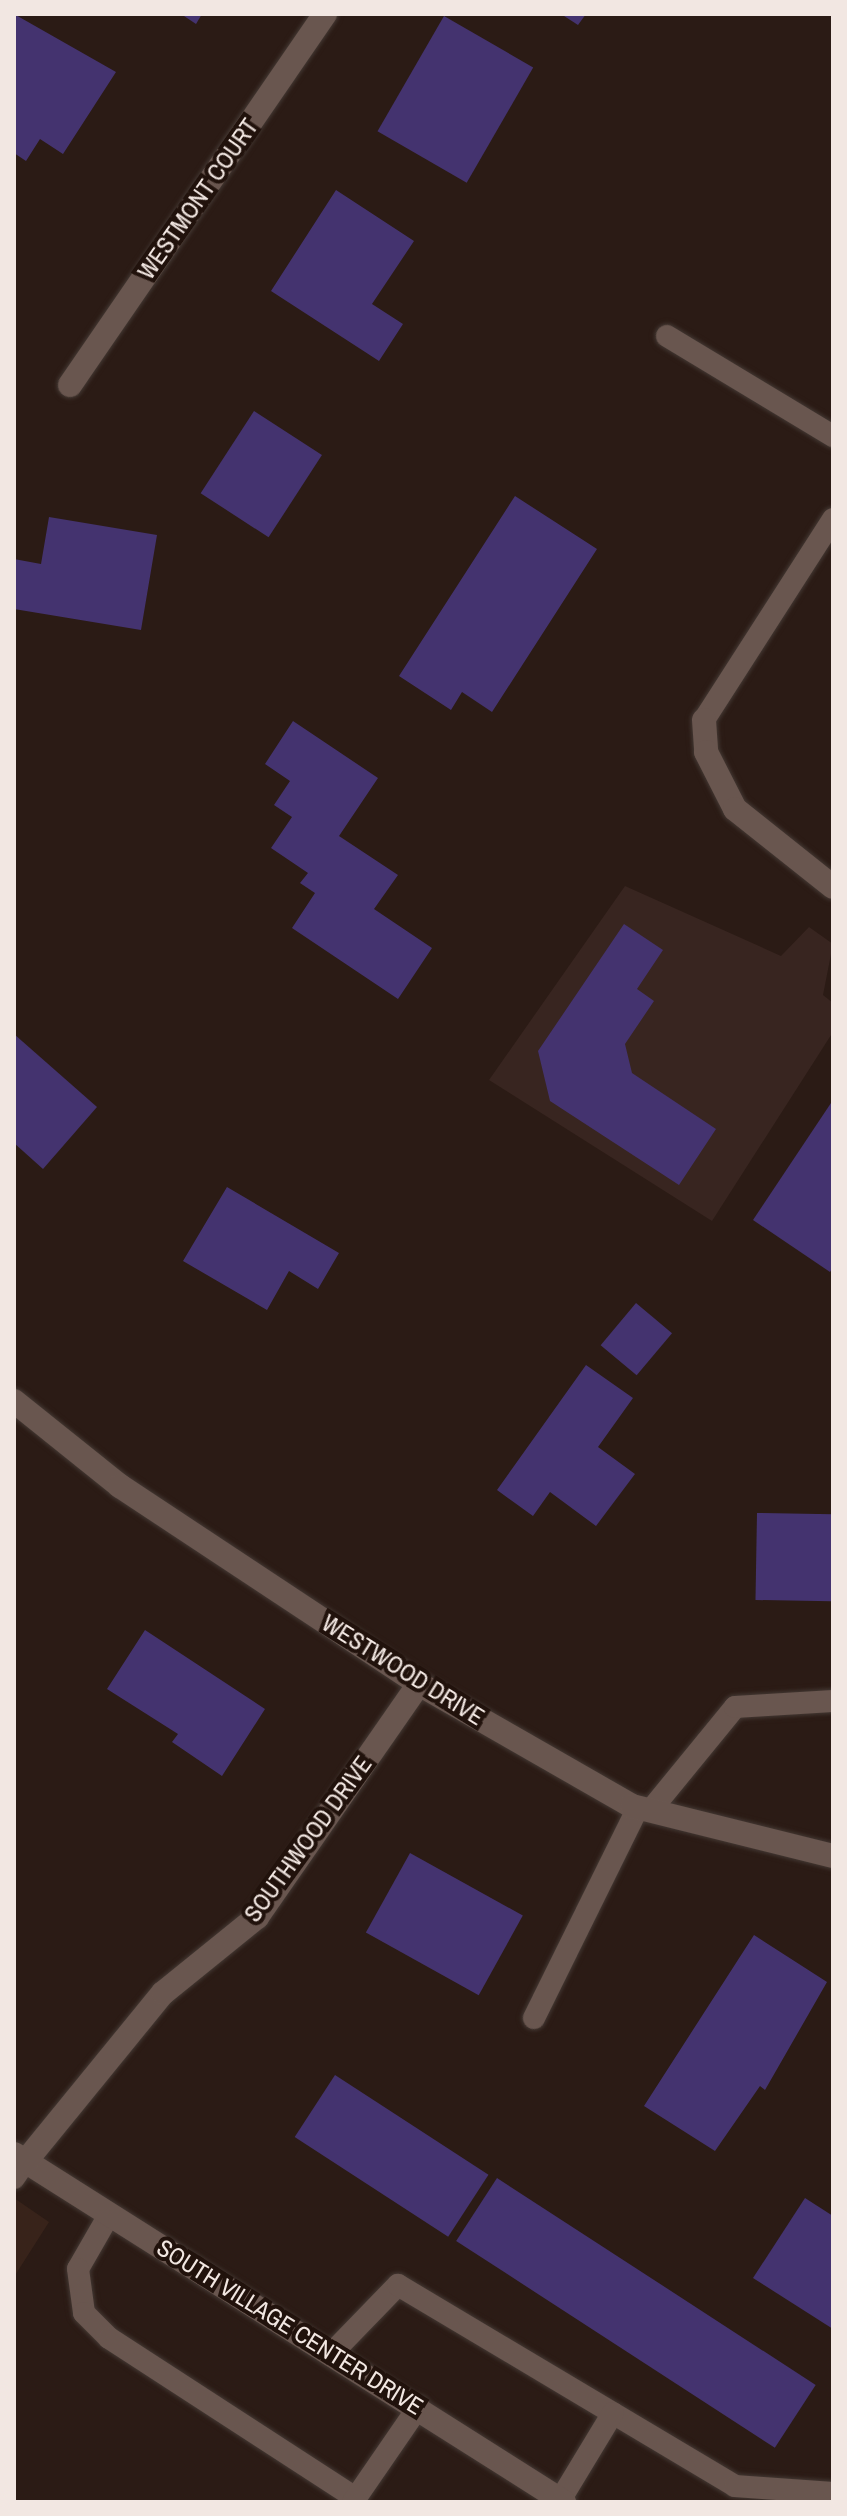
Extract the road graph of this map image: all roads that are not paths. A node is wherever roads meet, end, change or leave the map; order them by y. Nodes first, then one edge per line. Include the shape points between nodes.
1 (325, 14) edge
2 (667, 336) dead end
3 (70, 385) dead end
4 (833, 436) edge
5 (833, 519) edge
6 (704, 720) joint
7 (833, 887) edge
8 (14, 1401) edge
9 (419, 1684) junction
10 (833, 1701) edge
11 (644, 1810) junction
12 (833, 1856) edge
13 (534, 2018) dead end
14 (18, 2165) edge
15 (109, 2215) junction
16 (332, 2353) junction
17 (419, 2406) junction
18 (613, 2413) junction
19 (833, 2493) edge
20 (354, 2500) edge
21 (561, 2501) edge

1 - 3 street, WESTMONT COURT
2 - 4 lane
5 - 6 lane
6 - 7 street via 706,752 735,809
8 - 9 street, WESTWOOD DRIVE via 120,1486
9 - 11 street, WESTWOOD DRIVE
9 - 14 street, SOUTHWOOD DRIVE via 257,1917 163,1993
10 - 11 lane via 735,1707
11 - 12 street, WESTWOOD DRIVE
11 - 13 lane
14 - 15 street, SOUTH VILLAGE CENTER DRIVE
15 - 16 street, SOUTH VILLAGE CENTER DRIVE
15 - 20 lane via 78,2269 84,2313 109,2338
16 - 17 street, SOUTH VILLAGE CENTER DRIVE
16 - 18 lane via 398,2285
17 - 20 lane
17 - 21 street, SOUTH VILLAGE CENTER DRIVE
18 - 19 lane via 735,2486
18 - 21 lane

